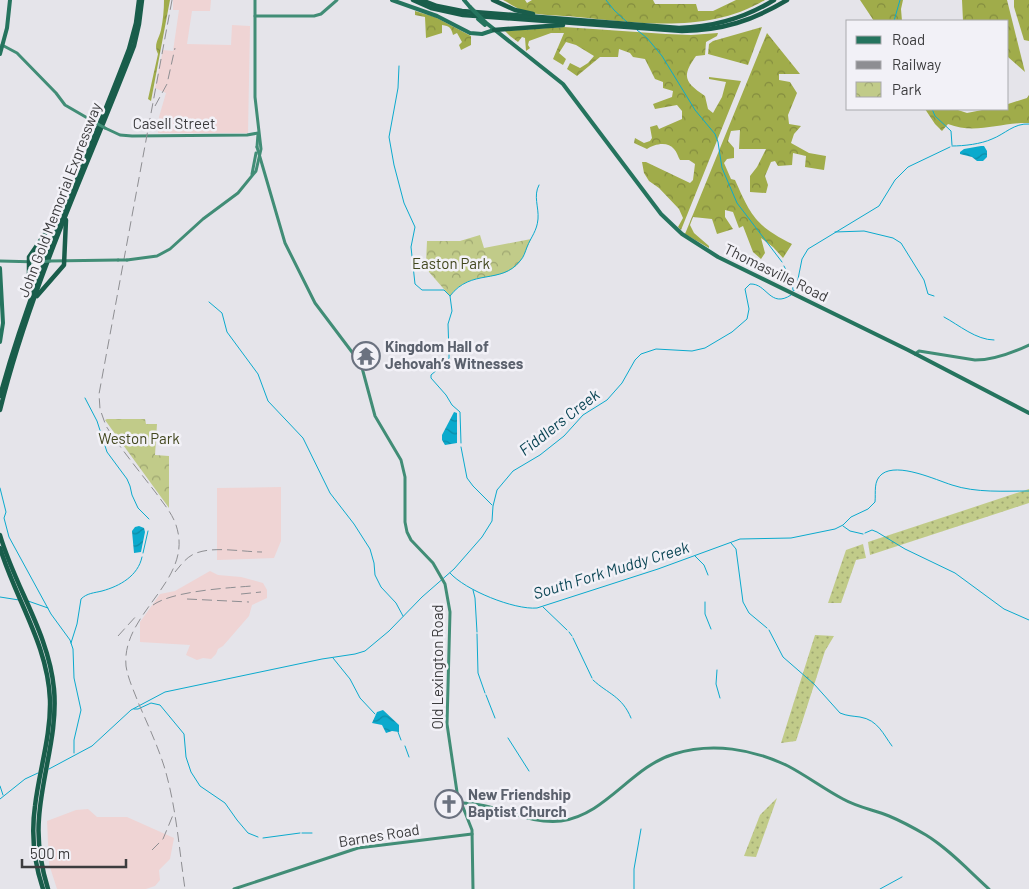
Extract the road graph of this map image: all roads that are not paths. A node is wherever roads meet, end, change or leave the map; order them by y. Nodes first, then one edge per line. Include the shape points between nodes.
1 (10, 0) edge
2 (141, 0) edge
3 (255, 0) edge
4 (337, 0) edge
5 (392, 0) edge
6 (413, 0) edge
7 (421, 0) edge
8 (462, 0) edge
9 (493, 0) edge
10 (774, 0) edge
11 (787, 0) edge
12 (255, 16) junction
13 (554, 18) junction
14 (592, 25) junction
15 (502, 28) junction
16 (493, 30) junction
17 (502, 36) junction
18 (2, 45) junction
19 (517, 48) junction
20 (0, 54) edge
21 (258, 133) junction
22 (257, 147) junction
23 (260, 158) junction
24 (252, 175) junction
25 (80, 180) junction
26 (75, 184) junction
27 (0, 261) edge
28 (29, 262) junction
29 (64, 262) junction
30 (0, 268) edge
31 (31, 306) junction
32 (26, 311) junction
33 (0, 342) edge
34 (1029, 345) edge
35 (915, 354) junction
36 (0, 396) edge
37 (0, 410) edge
38 (1029, 413) edge
39 (0, 535) edge
40 (0, 548) edge
41 (44, 766) junction
42 (42, 778) junction
43 (461, 803) junction
44 (472, 834) junction
45 (43, 889) edge
46 (48, 889) edge
47 (234, 889) edge
48 (472, 889) edge
49 (989, 889) edge

1 - 18 main road
2 - 25 highway, John Gold Memorial Expressway via 134,46
2 - 26 highway, John Gold Memorial Expressway via 129,49
3 - 12 street, Old Lexington Road
4 - 12 street via 314,16
5 - 16 main road via 437,16 470,33 482,34
6 - 14 highway via 454,14
7 - 13 highway via 462,11
8 - 16 main road, Thomasville Road, bridge
9 - 13 highway via 518,11
10 - 13 highway via 734,19 692,27 665,28
11 - 14 highway via 748,20 712,30 672,31
12 - 21 street, Old Lexington Road via 254,84
14 - 15 highway
15 - 16 highway
15 - 17 highway
16 - 17 main road, Thomasville Road
16 - 19 main road, Thomasville Road
17 - 19 main road, Thomasville Road
18 - 20 main road
18 - 21 street, Casell Street, bridge via 17,53 65,105 120,135
19 - 35 main road, Thomasville Road via 563,84 662,214 682,234 718,256
21 - 22 street, Old Lexington Road
21 - 23 street, Old Lexington Road
22 - 23 street
22 - 24 street
23 - 24 street
23 - 43 street, Old Lexington Road via 285,243 315,303 361,364 375,416 401,460 405,477 407,532 433,563 445,584 450,612 447,724
24 - 29 street, bridge via 238,193 202,219 170,249 149,258
25 - 29 highway via 66,220
25 - 31 highway, John Gold Memorial Expressway
26 - 28 highway
26 - 32 highway, John Gold Memorial Expressway
27 - 28 street
28 - 29 street, bridge
28 - 32 highway
29 - 31 highway via 61,271
30 - 33 main road via 3,322
31 - 37 highway, John Gold Memorial Expressway
32 - 36 highway, John Gold Memorial Expressway
34 - 35 street via 983,360 919,351
35 - 38 main road, Thomasville Road
39 - 41 highway via 50,666 55,713
40 - 41 highway via 47,671 50,714
41 - 42 highway
42 - 45 highway via 33,830
42 - 46 highway via 38,831 40,858
43 - 44 street, Old Lexington Road
43 - 49 street via 539,820 564,820 599,805 642,770 670,756 715,748 741,750 786,766 841,799 888,816 926,835
44 - 47 street, Barnes Road via 357,848
44 - 48 street, Old Lexington Road

